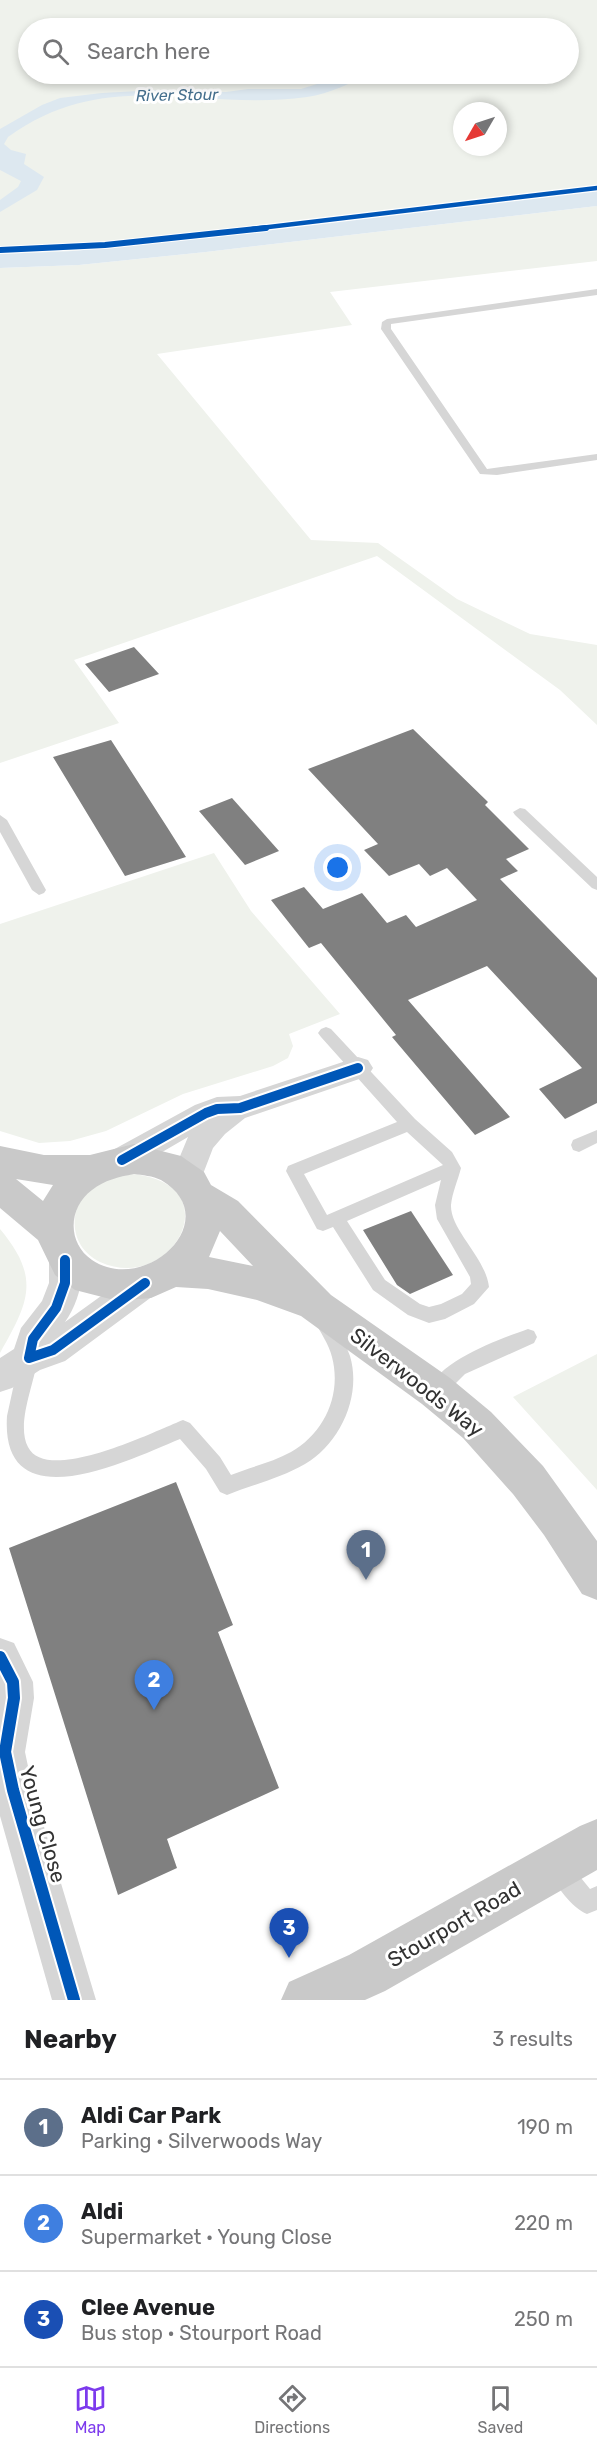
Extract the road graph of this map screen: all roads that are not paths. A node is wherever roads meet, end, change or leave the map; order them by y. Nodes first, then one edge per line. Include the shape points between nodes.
1 (597, 292) edge
2 (597, 457) edge
3 (520, 812) dead end
4 (0, 820) edge
5 (597, 885) edge
6 (39, 890) dead end
7 (326, 1033) dead end
8 (358, 1068) junction
9 (240, 1108) junction
10 (409, 1124) junction
11 (597, 1136) edge
12 (579, 1145) dead end
13 (0, 1161) edge
14 (107, 1165) junction
15 (453, 1168) junction
16 (0, 1187) edge
17 (194, 1187) junction
18 (336, 1218) junction
19 (60, 1246) junction
20 (159, 1277) junction
21 (317, 1307) junction
22 (528, 1337) dead end
23 (29, 1358) junction
24 (0, 1377) edge
25 (436, 1391) junction
26 (597, 1579) edge
27 (0, 1657) edge
28 (2, 1753) edge
29 (577, 1854) edge
30 (597, 1898) edge
31 (74, 2000) edge
32 (308, 2000) edge

1 - 2 lane via 387,322 386,329 484,472
3 - 5 lane
4 - 6 lane
7 - 8 lane
8 - 9 street
8 - 10 lane
9 - 14 street via 206,1113
9 - 17 street via 203,1136 195,1149
10 - 15 lane
10 - 18 lane via 294,1171 323,1224
11 - 12 lane
13 - 14 main road via 44,1170
14 - 17 main road via 158,1162
14 - 19 main road via 75,1182 63,1197 56,1214
15 - 18 lane
15 - 18 lane via 443,1205 445,1219 479,1276 480,1287 468,1299 445,1311 429,1315 414,1310 379,1285
16 - 19 main road
17 - 20 main road via 205,1219 200,1242 189,1257
17 - 21 main road, Silverwoods Way via 225,1212
19 - 20 main road via 83,1275 106,1284 131,1285
19 - 23 street via 65,1283 56,1308 33,1339
20 - 21 main road, Silverwoods Way via 199,1271 234,1276
20 - 23 street via 53,1350
21 - 23 lane via 340,1357 344,1376 330,1429 309,1451 295,1459 227,1486 183,1429 77,1468 51,1471 29,1464 20,1450 14,1424
21 - 25 main road, Silverwoods Way
22 - 25 lane via 459,1368
23 - 24 street
25 - 26 main road, Silverwoods Way via 477,1425 528,1480
27 - 28 street, Young Close via 13,1682 14,1698
28 - 31 street, Young Close
29 - 30 lane via 587,1903
29 - 32 main road, Stourport Road via 368,1973

